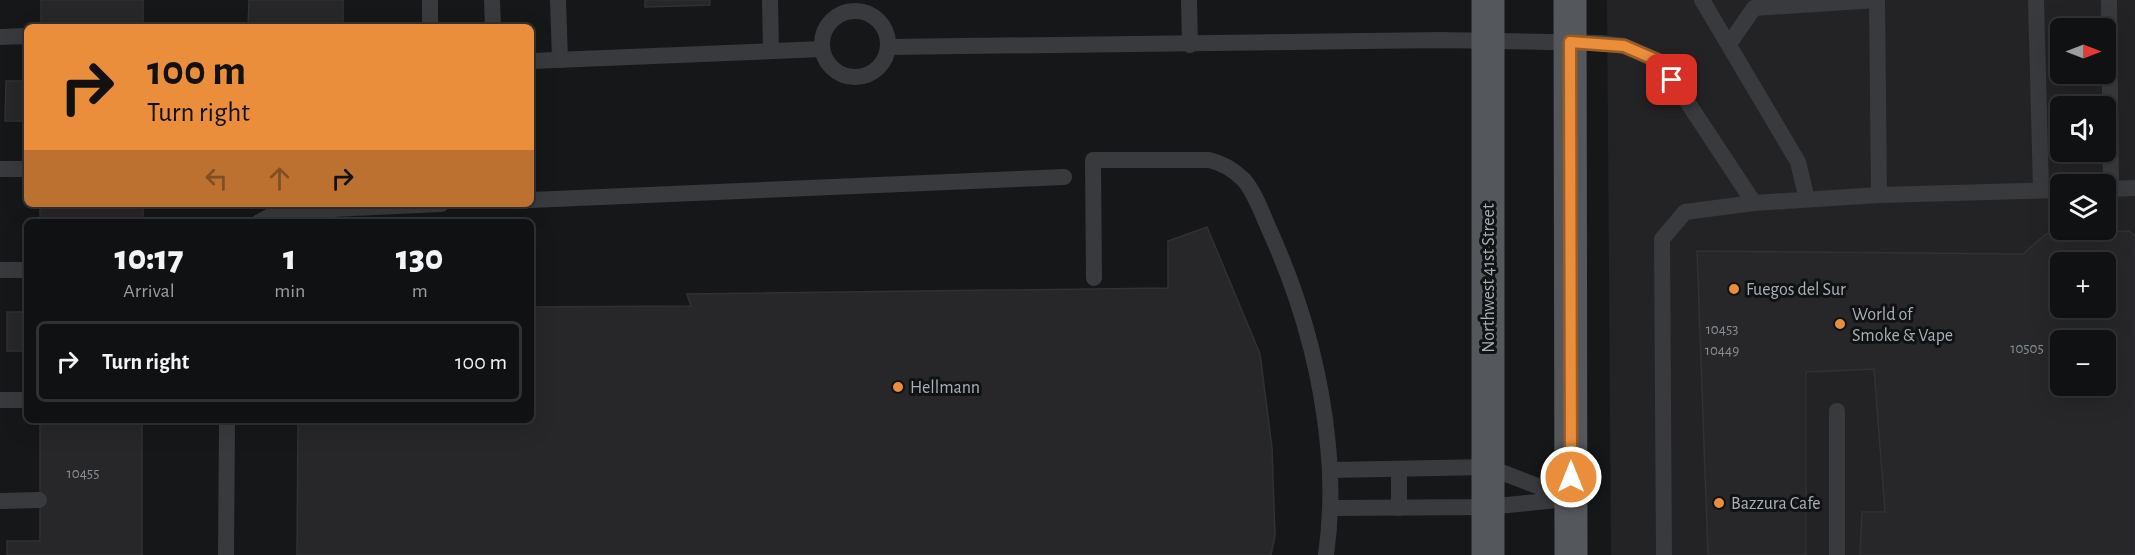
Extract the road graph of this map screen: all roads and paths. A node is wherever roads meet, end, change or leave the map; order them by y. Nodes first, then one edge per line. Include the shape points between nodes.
1 (430, 0) edge
2 (492, 0) edge
3 (558, 0) edge
4 (770, 0) edge
5 (1189, 0) edge
6 (1488, 0) edge
7 (1570, 0) edge
8 (1702, 0) edge
9 (1876, 0) edge
10 (2036, 0) edge
11 (2109, 0) edge
12 (1754, 4) edge
13 (851, 5) edge
14 (430, 24) edge
15 (493, 24) edge
16 (24, 36) edge
17 (0, 37) edge
18 (1488, 40) junction
19 (1570, 42) junction
20 (1729, 44) junction
21 (1190, 45) junction
22 (888, 47) junction
23 (822, 49) junction
24 (771, 51) junction
25 (560, 60) junction
26 (534, 61) edge
27 (0, 169) edge
28 (24, 169) edge
29 (2108, 174) edge
30 (1064, 177) dead end
31 (2135, 188) edge
32 (2116, 189) edge
33 (2041, 190) junction
34 (2050, 190) edge
35 (1879, 195) junction
36 (1807, 199) junction
37 (534, 200) edge
38 (1754, 203) junction
39 (376, 207) edge
40 (265, 219) edge
41 (0, 270) edge
42 (24, 270) edge
43 (1094, 278) dead end
44 (0, 400) edge
45 (24, 400) edge
46 (1837, 411) dead end
47 (227, 423) edge
48 (1488, 467) junction
49 (1399, 469) junction
50 (1330, 470) junction
51 (1571, 499) junction
52 (39, 500) dead end
53 (0, 501) edge
54 (1488, 507) junction
55 (1331, 508) junction
56 (1399, 508) junction
57 (226, 555) edge
58 (1326, 555) edge
59 (1488, 555) edge
60 (1571, 555) edge
61 (1664, 555) edge
62 (1837, 555) edge

1 - 14 lane
2 - 15 lane
3 - 25 lane
4 - 24 lane
5 - 21 lane
6 - 18 main road, Northwest 41st Street
7 - 19 main road
8 - 20 lane
9 - 12 lane
9 - 35 lane
10 - 33 lane
11 - 29 lane
12 - 20 lane
13 - 22 lane via 878,20
13 - 23 lane via 829,24
16 - 17 lane
18 - 19 lane
18 - 21 lane
18 - 48 main road, Northwest 41st Street
19 - 38 lane via 1624,46 1661,62
19 - 51 main road
20 - 36 lane via 1798,162
21 - 22 lane
22 - 23 lane via 874,72 856,78 838,73
23 - 24 lane
24 - 25 lane
25 - 26 lane
27 - 28 lane
30 - 37 lane
31 - 32 lane
33 - 34 lane
33 - 35 lane
35 - 36 lane
36 - 38 lane
38 - 61 lane via 1685,212 1662,239
39 - 40 lane via 289,211
41 - 42 lane
43 - 50 lane via 1092,160 1198,158 1234,171 1245,182 1263,215 1300,309 1321,389
44 - 45 lane
46 - 62 lane
47 - 57 lane
48 - 49 lane
48 - 51 lane
48 - 54 main road, Northwest 41st Street
49 - 50 lane
49 - 56 lane
50 - 55 lane
51 - 54 lane
51 - 60 main road
52 - 53 lane
54 - 56 lane
54 - 59 main road, Northwest 41st Street
55 - 56 lane
55 - 58 lane

